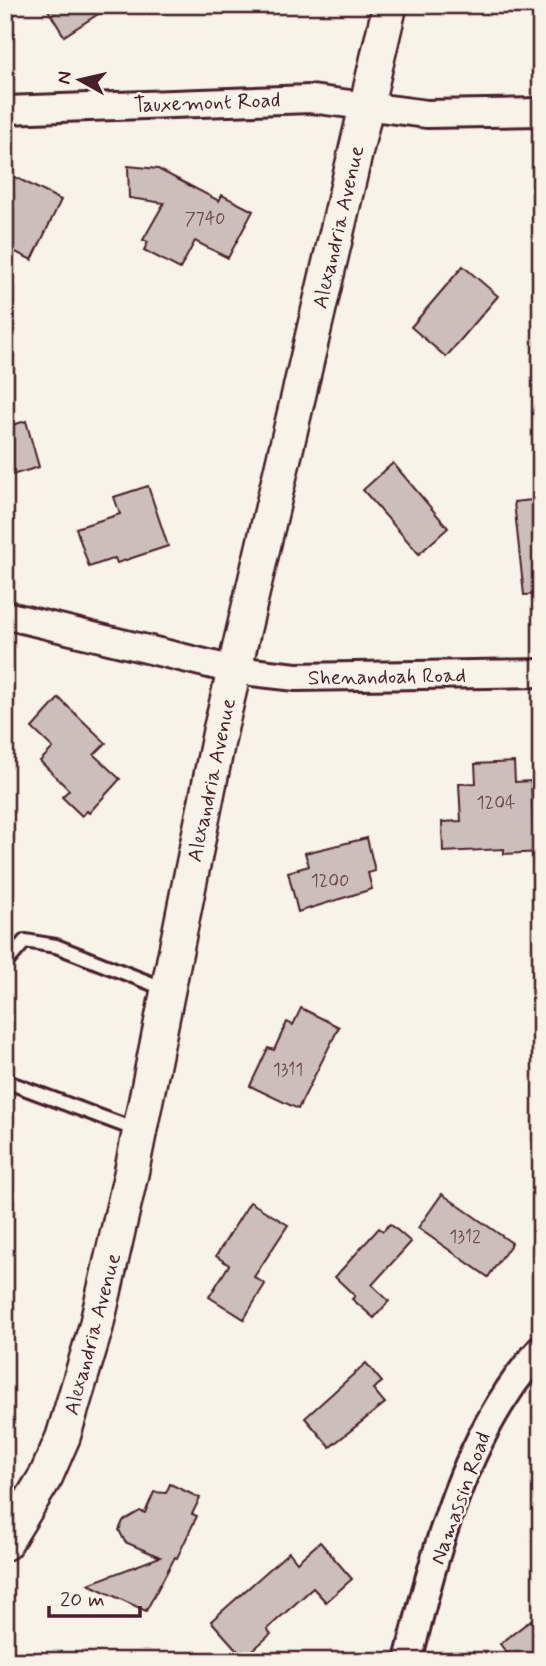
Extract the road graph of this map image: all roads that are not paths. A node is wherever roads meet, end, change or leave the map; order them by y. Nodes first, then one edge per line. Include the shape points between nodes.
1 (390, 5) edge
2 (367, 106) junction
3 (5, 110) edge
4 (541, 112) edge
5 (5, 615) edge
6 (234, 670) junction
7 (541, 673) edge
8 (5, 964) edge
9 (168, 990) junction
10 (5, 1081) edge
11 (139, 1131) junction
12 (541, 1349) edge
13 (5, 1543) edge
14 (408, 1661) edge

1 - 2 street, Alexandria Avenue
2 - 3 street, Tauxemont Road via 311,99
2 - 4 street, Tauxemont Road via 427,114
2 - 6 street, Alexandria Avenue
5 - 6 street
6 - 7 street, Shenandoah Road via 296,677
6 - 9 street, Alexandria Avenue
8 - 9 lane via 25,941 56,946
9 - 11 street, Alexandria Avenue
10 - 11 lane
11 - 13 street, Alexandria Avenue via 78,1396 46,1476
12 - 14 street, Namassin Road via 519,1373 479,1441 450,1514

